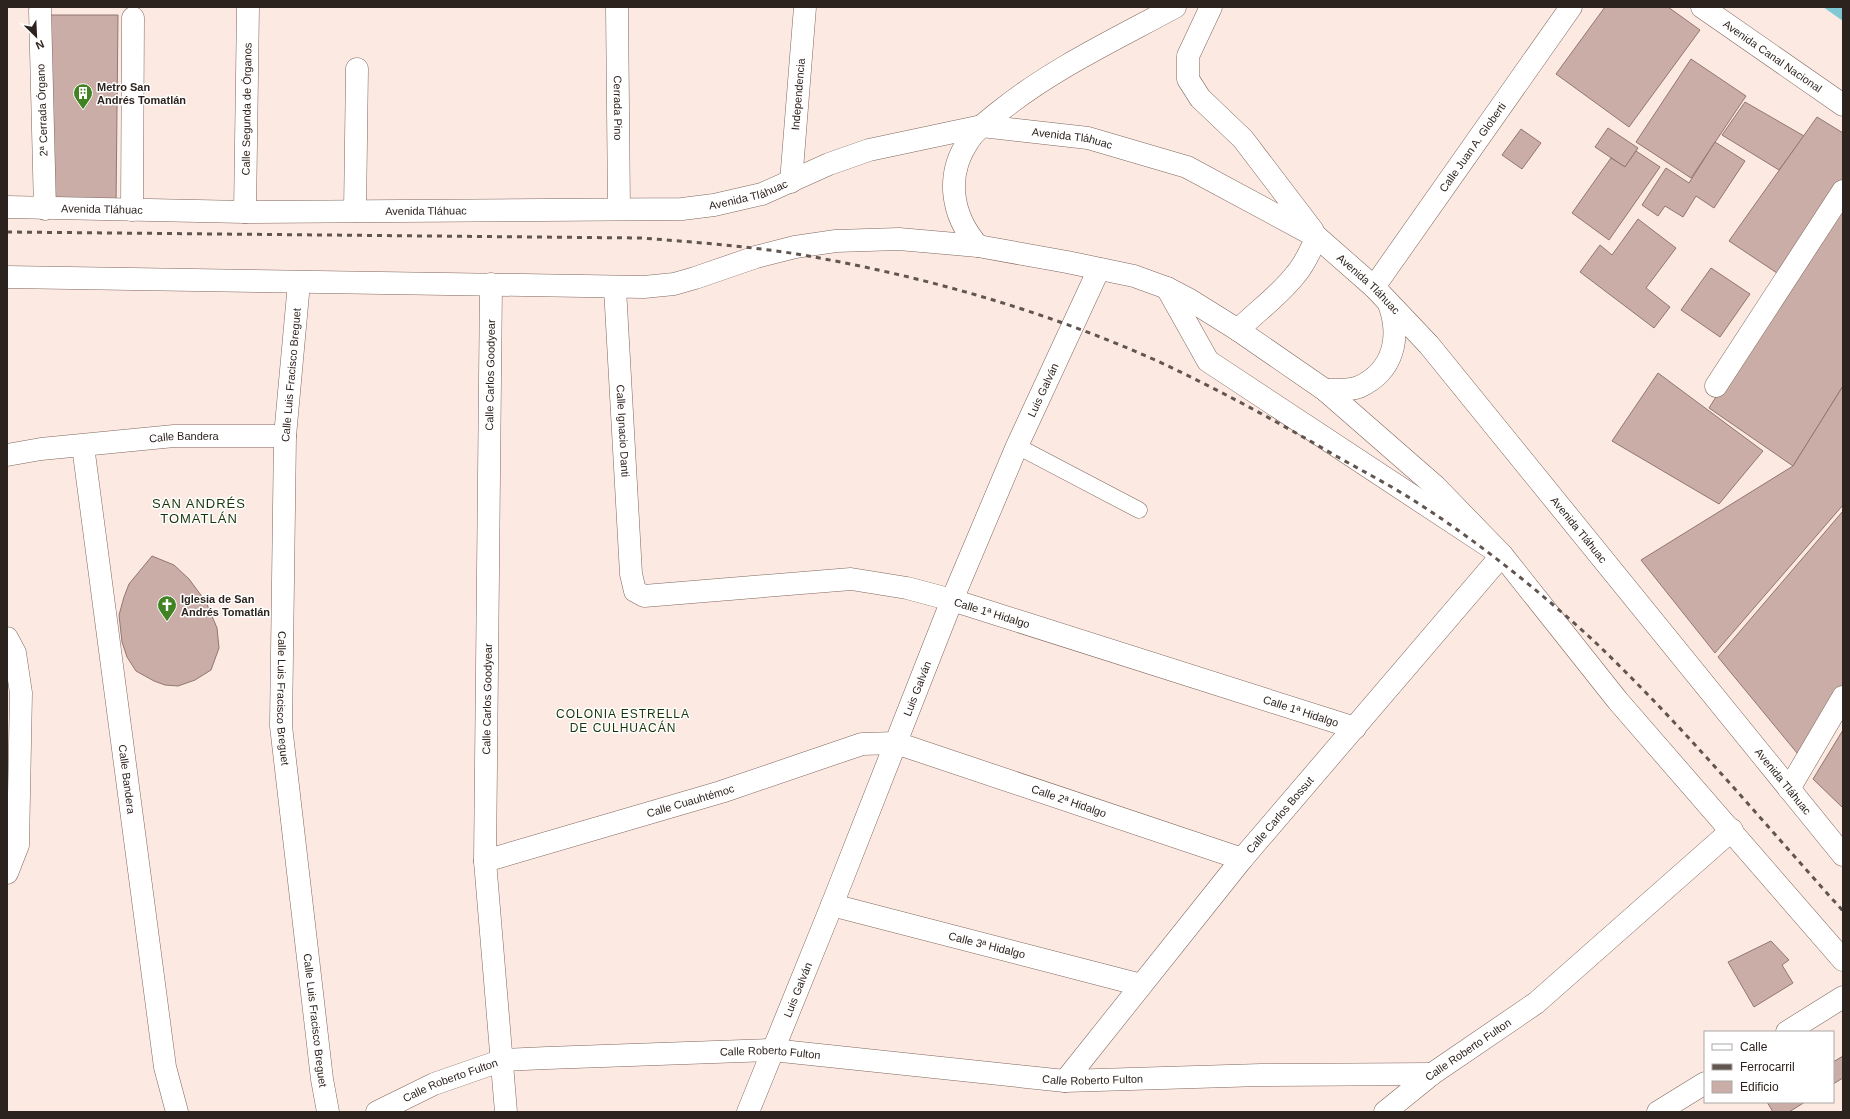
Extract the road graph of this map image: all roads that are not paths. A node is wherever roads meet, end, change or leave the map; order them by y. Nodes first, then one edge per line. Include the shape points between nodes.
1 (248, 7) edge
2 (617, 7) edge
3 (805, 7) edge
4 (1175, 7) edge
5 (1211, 7) edge
6 (1571, 7) edge
7 (1702, 7) edge
8 (40, 10) dead end
9 (133, 18) dead end
10 (357, 69) dead end
11 (1843, 105) edge
12 (982, 126) junction
13 (791, 182) junction
14 (1843, 191) edge
15 (7, 207) edge
16 (45, 209) junction
17 (619, 209) junction
18 (132, 210) junction
19 (245, 212) junction
20 (355, 212) junction
21 (1318, 237) junction
22 (978, 246) junction
23 (1099, 269) junction
24 (7, 276) edge
25 (299, 283) junction
26 (491, 284) junction
27 (615, 288) junction
28 (1167, 288) junction
29 (1381, 294) junction
30 (1238, 330) junction
31 (1716, 386) dead end
32 (1325, 390) junction
33 (285, 436) junction
34 (83, 446) junction
35 (1017, 446) junction
36 (7, 456) edge
37 (1139, 510) dead end
38 (1502, 555) junction
39 (631, 574) joint
40 (952, 600) junction
41 (7, 638) edge
42 (1843, 697) edge
43 (1355, 728) junction
44 (896, 743) junction
45 (1789, 789) junction
46 (1732, 830) junction
47 (1840, 848) edge
48 (1242, 859) junction
49 (485, 861) junction
50 (7, 873) edge
51 (832, 906) junction
52 (1843, 960) edge
53 (1141, 985) junction
54 (1843, 997) edge
55 (1789, 1031) edge
56 (772, 1050) junction
57 (503, 1060) junction
58 (1432, 1074) junction
59 (1065, 1081) junction
60 (1704, 1084) edge
61 (177, 1112) edge
62 (328, 1112) edge
63 (377, 1112) edge
64 (506, 1112) edge
65 (748, 1112) edge
66 (1385, 1112) edge
67 (1658, 1112) edge

1 - 19 street, Calle Segunda de Órganos
2 - 17 street, Cerrada Pino
3 - 13 street, Independencia
4 - 12 street via 1023,93
5 - 21 street via 1188,56 1188,79 1200,98 1243,139
6 - 29 street, Calle Juan A. Globerti
7 - 11 street, Avenida Canal Nacional
8 - 16 street, 2ª Cerrada Órgano
9 - 18 street
10 - 20 street
12 - 13 street, Avenida Tláhuac via 869,150 829,164
12 - 21 street, Avenida Tláhuac via 1088,138 1187,167
12 - 22 street via 969,139 960,156 954,192 960,221
13 - 17 street, Avenida Tláhuac via 762,194 714,205 675,210
14 - 31 street
15 - 16 street, Avenida Tláhuac
16 - 18 street, Avenida Tláhuac
17 - 20 street, Avenida Tláhuac
18 - 19 street, Avenida Tláhuac
19 - 20 street, Avenida Tláhuac
21 - 29 street, Avenida Tláhuac
21 - 30 street via 1297,273 1279,294
22 - 23 street
22 - 27 street via 899,239 836,241 795,247 756,257 717,272 674,284
23 - 28 street via 1134,276
23 - 35 street, Luis Galván
24 - 25 street
25 - 26 street
25 - 33 street, Calle Luis Fracisco Breguet
26 - 27 street
26 - 49 street, Calle Carlos Goodyear
27 - 39 street, Calle Ignacio Danti
28 - 30 street
28 - 38 street via 1208,361
29 - 32 street via 1394,318 1396,335 1385,366 1373,378 1358,387 1342,391
29 - 45 street, Avenida Tláhuac via 1429,345
30 - 32 street
32 - 38 street via 1436,486
33 - 34 street, Calle Bandera via 174,436
33 - 62 street, Calle Luis Fracisco Breguet via 281,726
34 - 36 street, Calle Bandera via 41,449
34 - 61 street, Calle Bandera via 165,1067
35 - 37 lane
35 - 40 street, Luis Galván
38 - 43 street, Calle Carlos Bossut
38 - 46 street via 1618,701
39 - 40 street, Calle 1ª Hidalgo via 635,591 644,596 851,579 907,588
40 - 43 street, Calle 1ª Hidalgo
40 - 44 street, Luis Galván
41 - 50 street via 15,653 21,693 18,845
42 - 45 street
43 - 48 street, Calle Carlos Bossut
44 - 48 street, Calle 2ª Hidalgo
44 - 49 street, Calle Cuauhtémoc via 862,744 721,792
44 - 51 street, Luis Galván
45 - 47 street, Avenida Tláhuac
46 - 52 street
46 - 58 street, Calle Roberto Fulton via 1536,1003
48 - 53 street, Calle Carlos Bossut
49 - 57 street, Calle Carlos Goodyear
51 - 53 street, Calle 3ª Hidalgo
51 - 56 street, Luis Galván
53 - 59 street, Calle Carlos Bossut
54 - 55 street
56 - 57 street, Calle Roberto Fulton
56 - 59 street, Calle Roberto Fulton
56 - 65 street, Luis Galván
57 - 63 street, Calle Roberto Fulton via 434,1084
57 - 64 street, Calle Carlos Goodyear
58 - 59 street, Calle Roberto Fulton via 1262,1074
58 - 66 street
60 - 67 street

